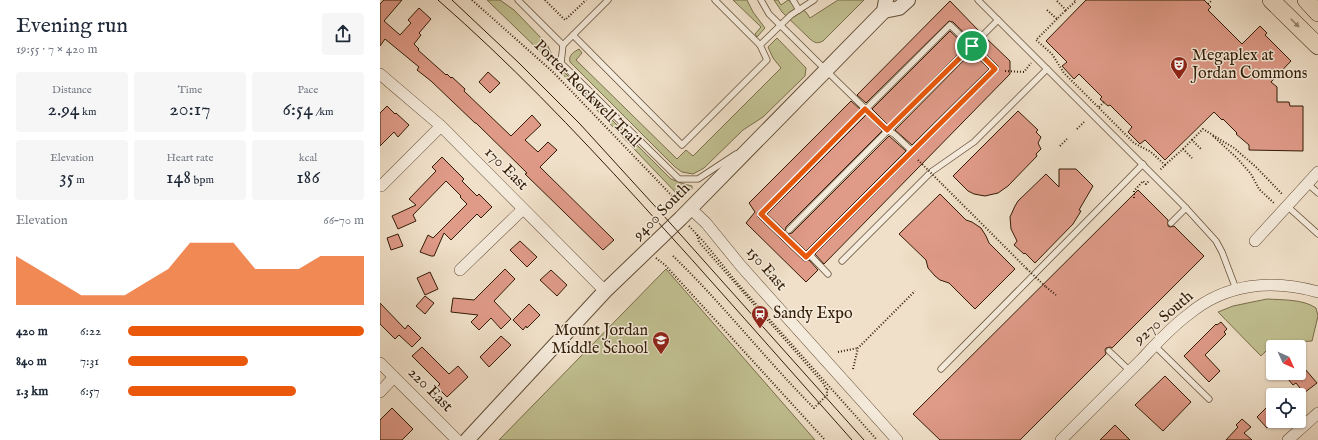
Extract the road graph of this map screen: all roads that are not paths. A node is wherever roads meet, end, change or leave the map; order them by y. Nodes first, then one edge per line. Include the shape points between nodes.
1 (518, 0) edge
2 (608, 0) edge
3 (715, 0) edge
4 (761, 0) edge
5 (793, 0) edge
6 (814, 0) edge
7 (908, 0) edge
8 (978, 0) edge
9 (1271, 0) edge
10 (1306, 0) edge
11 (885, 6) edge
12 (799, 10) junction
13 (1318, 13) edge
14 (998, 20) junction
15 (781, 25) junction
16 (573, 35) junction
17 (983, 35) dead end
18 (563, 45) junction
19 (760, 45) junction
20 (972, 46) junction
21 (1318, 46) edge
22 (1047, 69) junction
23 (826, 70) junction
24 (380, 74) edge
25 (865, 109) junction
26 (441, 126) junction
27 (887, 130) junction
28 (756, 141) junction
29 (912, 151) junction
30 (1143, 164) junction
31 (1318, 172) edge
32 (1308, 184) junction
33 (381, 186) dead end
34 (1318, 193) edge
35 (1287, 206) junction
36 (523, 208) junction
37 (690, 208) junction
38 (1186, 208) junction
39 (1171, 223) dead end
40 (789, 230) dead end
41 (1318, 234) edge
42 (1255, 241) dead end
43 (809, 254) junction
44 (842, 261) dead end
45 (460, 270) dead end
46 (828, 274) dead end
47 (1236, 289) junction
48 (605, 291) junction
49 (1318, 292) edge
50 (1155, 346) junction
51 (1109, 351) dead end
52 (380, 363) edge
53 (941, 369) dead end
54 (1130, 371) junction
55 (394, 377) junction
56 (380, 392) edge
57 (1209, 399) dead end
58 (1318, 413) edge
59 (457, 440) edge
60 (467, 440) edge
61 (897, 440) edge
62 (1061, 440) edge
63 (1288, 440) edge

1 - 18 lane
2 - 16 lane
3 - 19 lane
4 - 15 lane via 769,14
5 - 12 lane
6 - 12 lane
7 - 11 street, 9400 South via 899,8
8 - 14 lane
9 -> 21 main road
10 - 13 main road
11 - 23 street, 9400 South
12 - 15 lane
14 - 17 lane
14 - 22 lane
15 - 19 lane
15 - 23 lane
16 - 18 lane
16 - 19 lane via 682,145 767,60
18 - 28 lane via 561,63 679,179 698,179
20 - 25 lane via 950,25
20 - 27 lane
20 - 29 lane via 995,69
22 - 30 lane
22 - 44 lane via 974,142 931,172
23 - 25 lane
23 - 28 street, 9400 South
24 - 26 street, 170 East
25 - 27 lane
25 - 43 lane via 761,214 806,257
26 - 33 street
26 - 36 street, 170 East
27 - 29 lane
27 - 40 lane
28 - 37 street, 9400 South
29 - 43 lane
30 - 38 lane
30 - 53 lane
31 - 32 street
32 - 34 lane
32 - 35 street
35 - 41 lane
35 - 42 street
36 - 45 street
36 - 48 street, 170 East
37 - 48 street, 9400 South
37 - 61 street, 150 East
38 - 39 lane
38 - 47 lane via 1216,241
43 - 46 lane
47 - 49 street, 9270 South via 1279,284
47 - 50 street, 9270 South via 1204,303 1189,313
48 - 60 street, 9400 South
50 - 54 street, 9270 South
50 - 57 lane
51 - 54 lane
52 - 55 street, 220 East
54 - 62 street, 9270 South
55 - 56 street
55 - 59 street, 220 East
58 - 63 street

